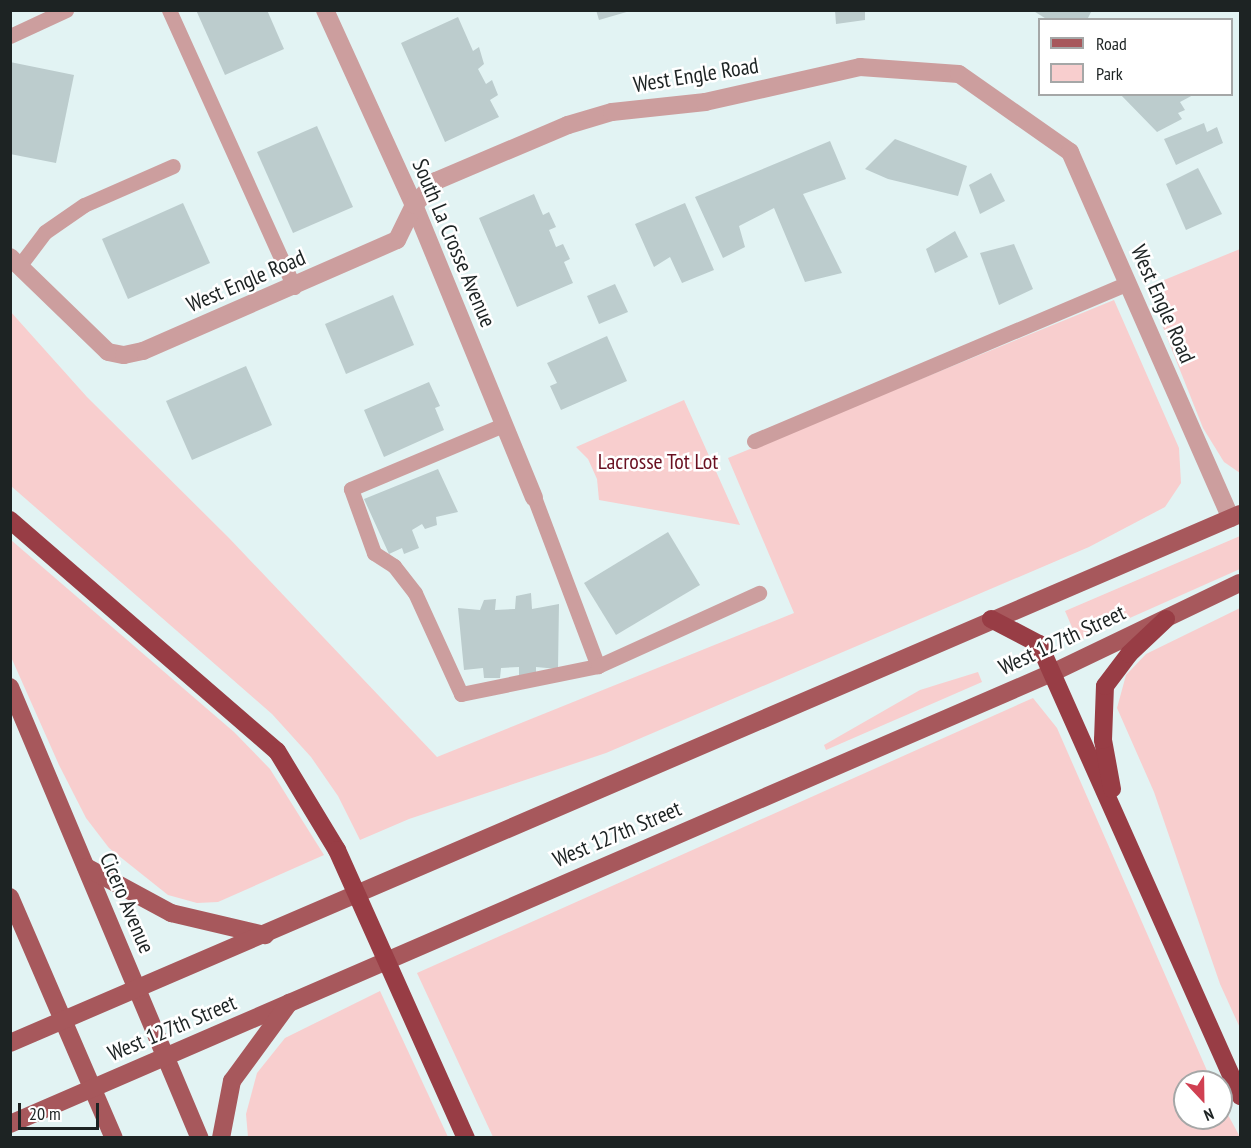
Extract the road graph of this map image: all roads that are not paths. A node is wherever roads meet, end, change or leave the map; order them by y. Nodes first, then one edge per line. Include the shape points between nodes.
1 (66, 10) edge
2 (169, 10) edge
3 (325, 10) edge
4 (10, 36) edge
5 (173, 166) dead end
6 (414, 205) junction
7 (15, 261) edge
8 (1128, 282) junction
9 (294, 287) junction
10 (503, 425) junction
11 (754, 441) dead end
12 (534, 497) joint
13 (1236, 516) edge
14 (10, 520) edge
15 (1240, 583) edge
16 (759, 593) dead end
17 (992, 619) junction
18 (1166, 619) junction
19 (598, 666) junction
20 (1054, 672) junction
21 (10, 687) edge
22 (1117, 817) junction
23 (86, 867) junction
24 (12, 908) edge
25 (265, 935) junction
26 (138, 990) junction
27 (289, 1003) junction
28 (63, 1020) junction
29 (10, 1043) edge
30 (166, 1057) junction
31 (91, 1089) junction
32 (1240, 1096) edge
33 (10, 1124) edge
34 (114, 1137) edge
35 (200, 1137) edge
36 (221, 1137) edge
37 (466, 1137) edge

1 - 4 lane
2 - 9 lane
3 - 6 street, South La Crosse Avenue
5 - 7 lane via 84,205 45,232
6 - 8 street, West Engle Road via 436,181 568,125 612,112 705,102 860,67 959,74 1070,152
6 - 9 street, West Engle Road via 396,240
6 - 10 street, South La Crosse Avenue
7 - 9 street, West Engle Road via 108,352 124,355 143,351
8 - 11 lane
8 - 13 street, West Engle Road
10 - 12 street, South La Crosse Avenue
10 - 19 lane via 351,489 374,554 393,567 415,593 461,694
12 - 19 lane
13 - 17 main road, West 127th Street
14 - 37 highway via 277,751 337,850
15 - 18 main road, West 127th Street
16 - 19 lane
17 - 20 highway via 1039,644
17 - 25 main road, West 127th Street
18 - 20 main road, West 127th Street
18 - 22 highway via 1129,654 1105,686 1103,740
20 - 22 highway
20 - 27 main road, West 127th Street
21 - 23 main road, Cicero Avenue
22 - 32 highway
23 - 25 main road via 171,913
23 - 26 main road, Cicero Avenue
24 - 28 main road
25 - 26 main road, West 127th Street
26 - 28 main road, West 127th Street
26 - 30 main road, Cicero Avenue
27 - 30 main road, West 127th Street
27 - 36 main road via 232,1081
28 - 29 main road, West 127th Street
28 - 31 main road
30 - 31 main road, West 127th Street
30 - 35 main road, Cicero Avenue
31 - 33 main road, West 127th Street
31 - 34 main road

